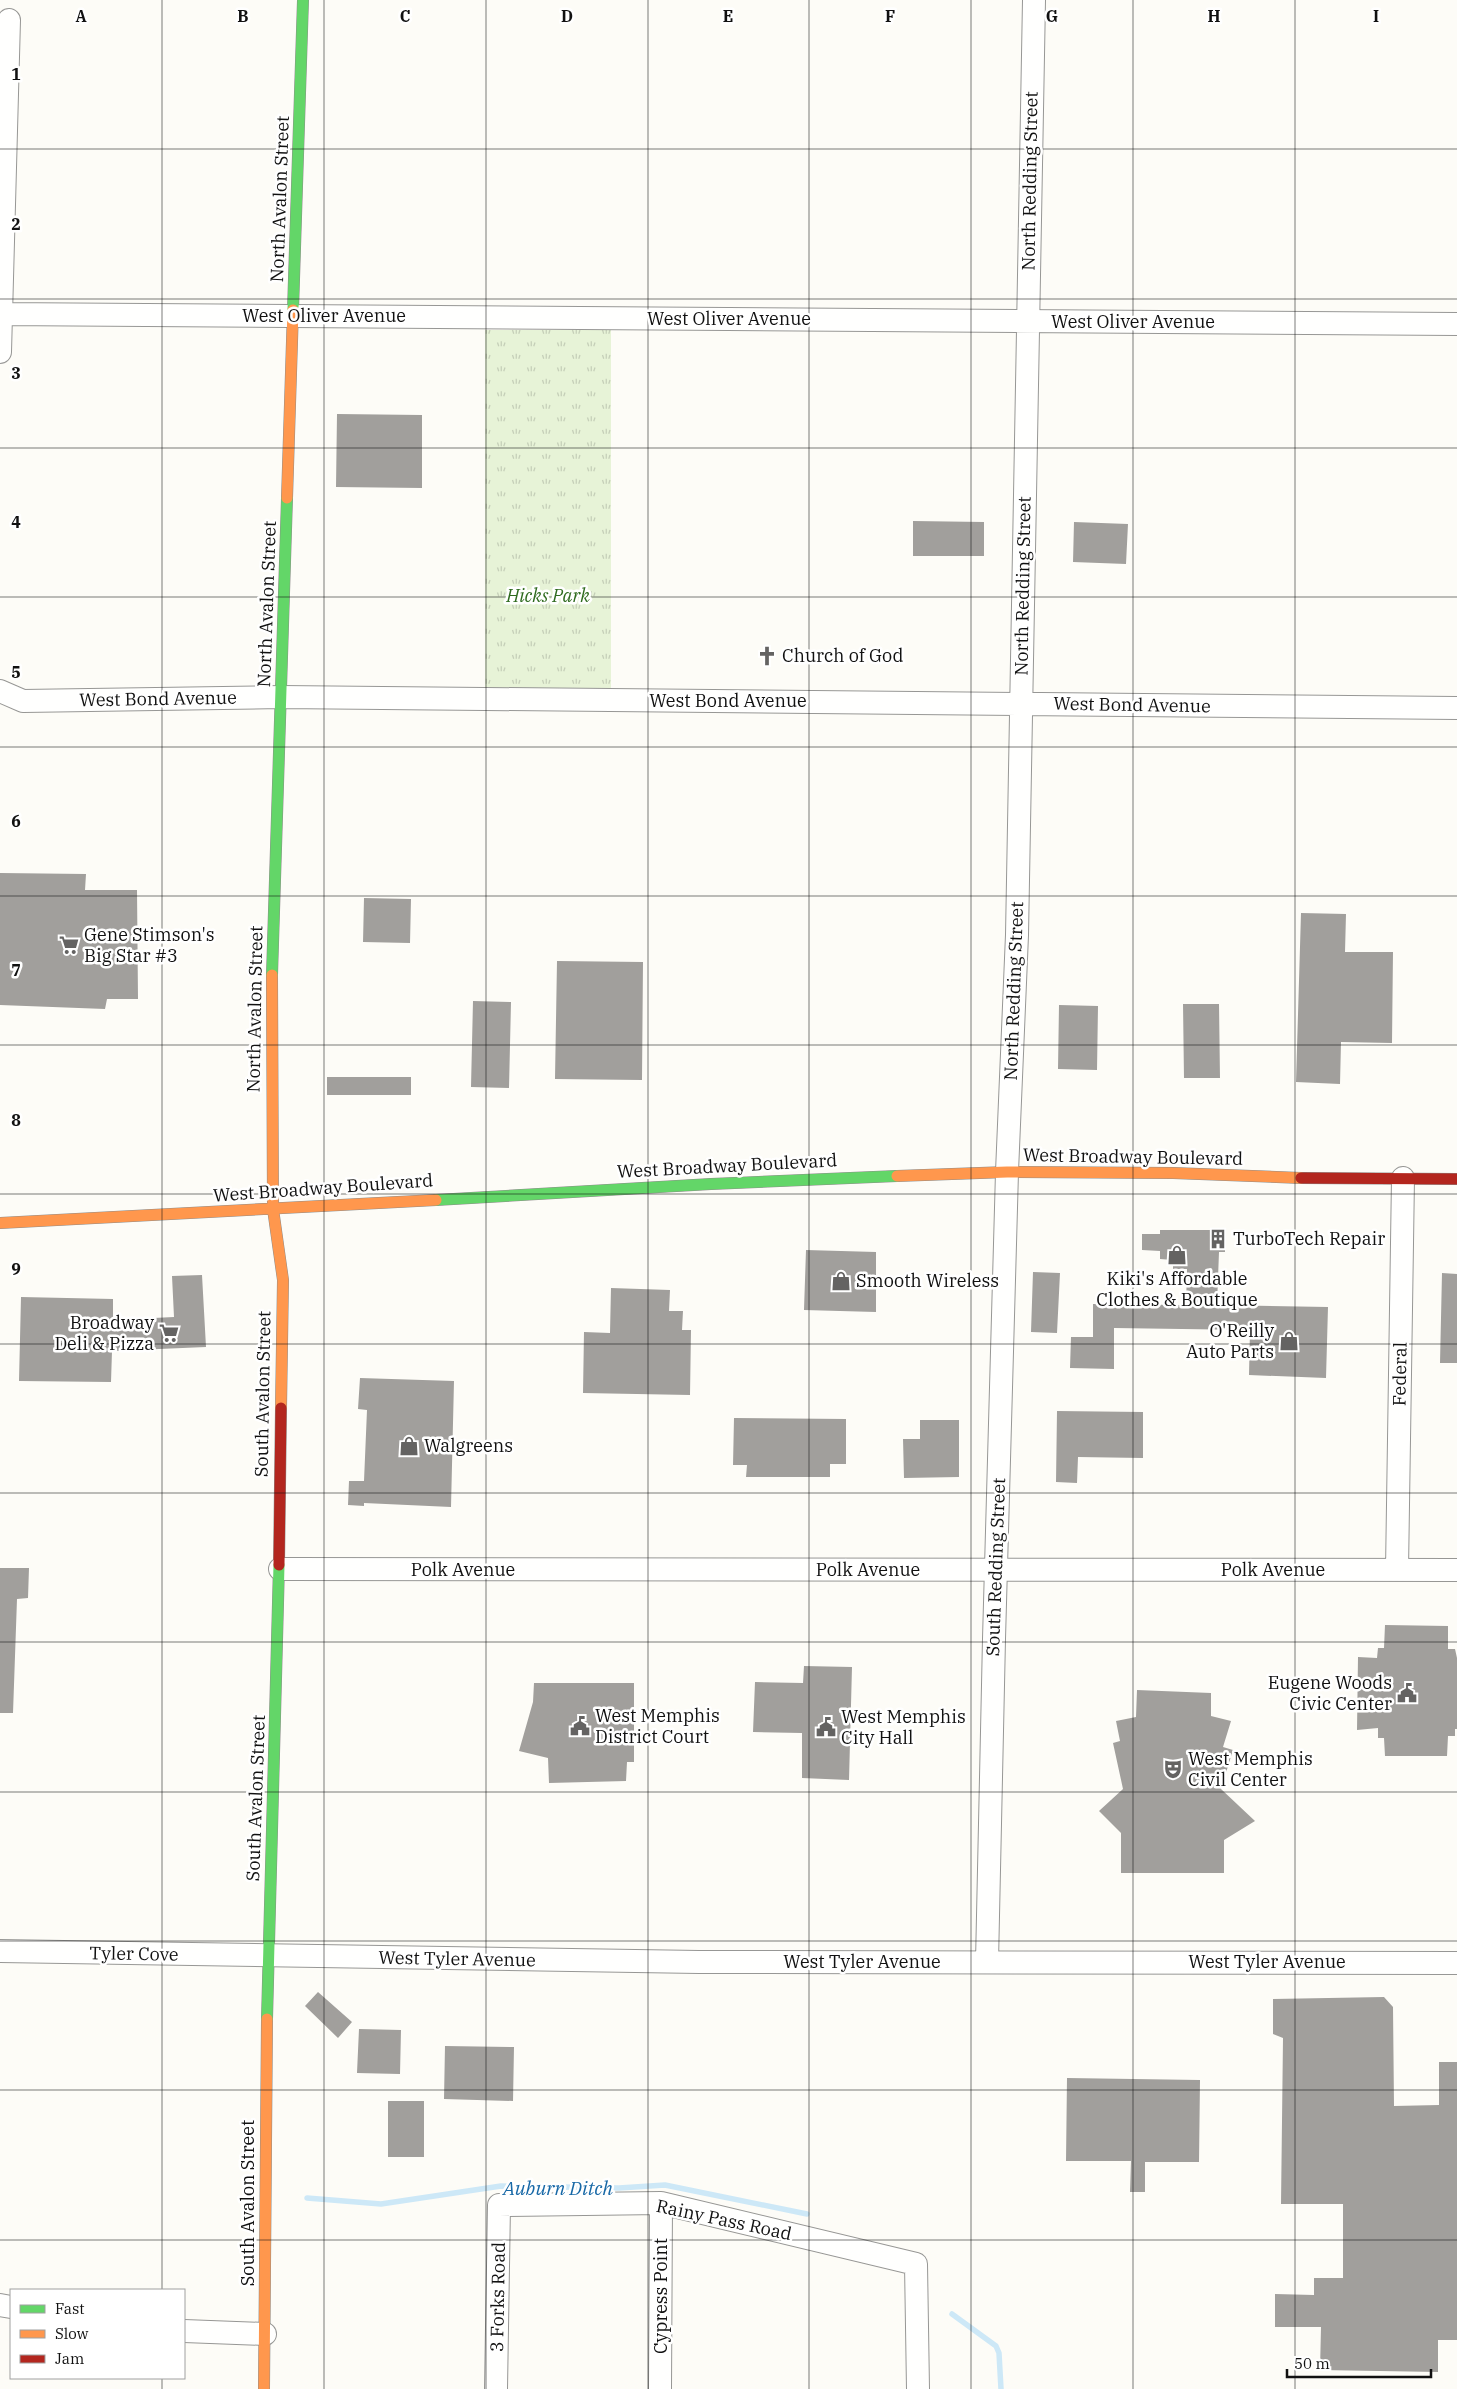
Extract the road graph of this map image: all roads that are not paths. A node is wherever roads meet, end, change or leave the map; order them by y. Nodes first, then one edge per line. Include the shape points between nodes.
1 (303, 0) edge
2 (1034, 0) edge
3 (9, 20) dead end
4 (0, 314) edge
5 (294, 316) junction
6 (1027, 321) junction
7 (1457, 324) edge
8 (0, 352) edge
9 (0, 691) edge
10 (281, 697) junction
11 (1021, 704) junction
12 (1457, 708) edge
13 (1007, 1172) junction
14 (1403, 1178) junction
15 (1457, 1179) edge
16 (272, 1209) junction
17 (0, 1223) edge
18 (280, 1569) junction
19 (996, 1569) junction
20 (1396, 1570) junction
21 (1457, 1570) edge
22 (0, 1951) edge
23 (268, 1957) junction
24 (987, 1962) junction
25 (1457, 1962) edge
26 (661, 2203) junction
27 (499, 2205) joint
28 (185, 2331) edge
29 (265, 2334) junction
30 (264, 2389) edge
31 (496, 2389) edge
32 (660, 2389) edge
33 (918, 2389) edge

1 - 5 street, North Avalon Street
2 - 6 street, North Redding Street
3 - 4 street
4 - 5 street, West Oliver Avenue
4 - 8 street
5 - 6 street, West Oliver Avenue
5 - 10 street, North Avalon Street
6 - 7 street, West Oliver Avenue
6 - 11 street, North Redding Street
9 - 10 street, West Bond Avenue via 23,701
10 - 11 street, West Bond Avenue
10 - 16 street, North Avalon Street via 271,992
11 - 12 street, West Bond Avenue
11 - 13 street, North Redding Street via 1017,935
13 - 14 street, West Broadway Boulevard
13 - 16 street, West Broadway Boulevard via 771,1180
13 - 19 street, South Redding Street
14 - 15 street, West Broadway Boulevard
14 - 20 street, Federal
16 - 17 street, West Broadway Boulevard
16 - 18 street, South Avalon Street via 283,1280
18 - 19 street, Polk Avenue
18 - 23 street, South Avalon Street
19 - 20 street, Polk Avenue
19 - 24 street, South Redding Street
20 - 21 street, Polk Avenue
22 - 23 street, Tyler Cove
23 - 24 street, West Tyler Avenue
23 - 29 street, South Avalon Street
24 - 25 street, West Tyler Avenue
26 - 27 street, Rainy Pass Road
26 - 32 street, Cypress Point
26 - 33 street, Rainy Pass Road via 916,2264
27 - 31 street, 3 Forks Road
28 - 29 street
29 - 30 street, South Avalon Street

